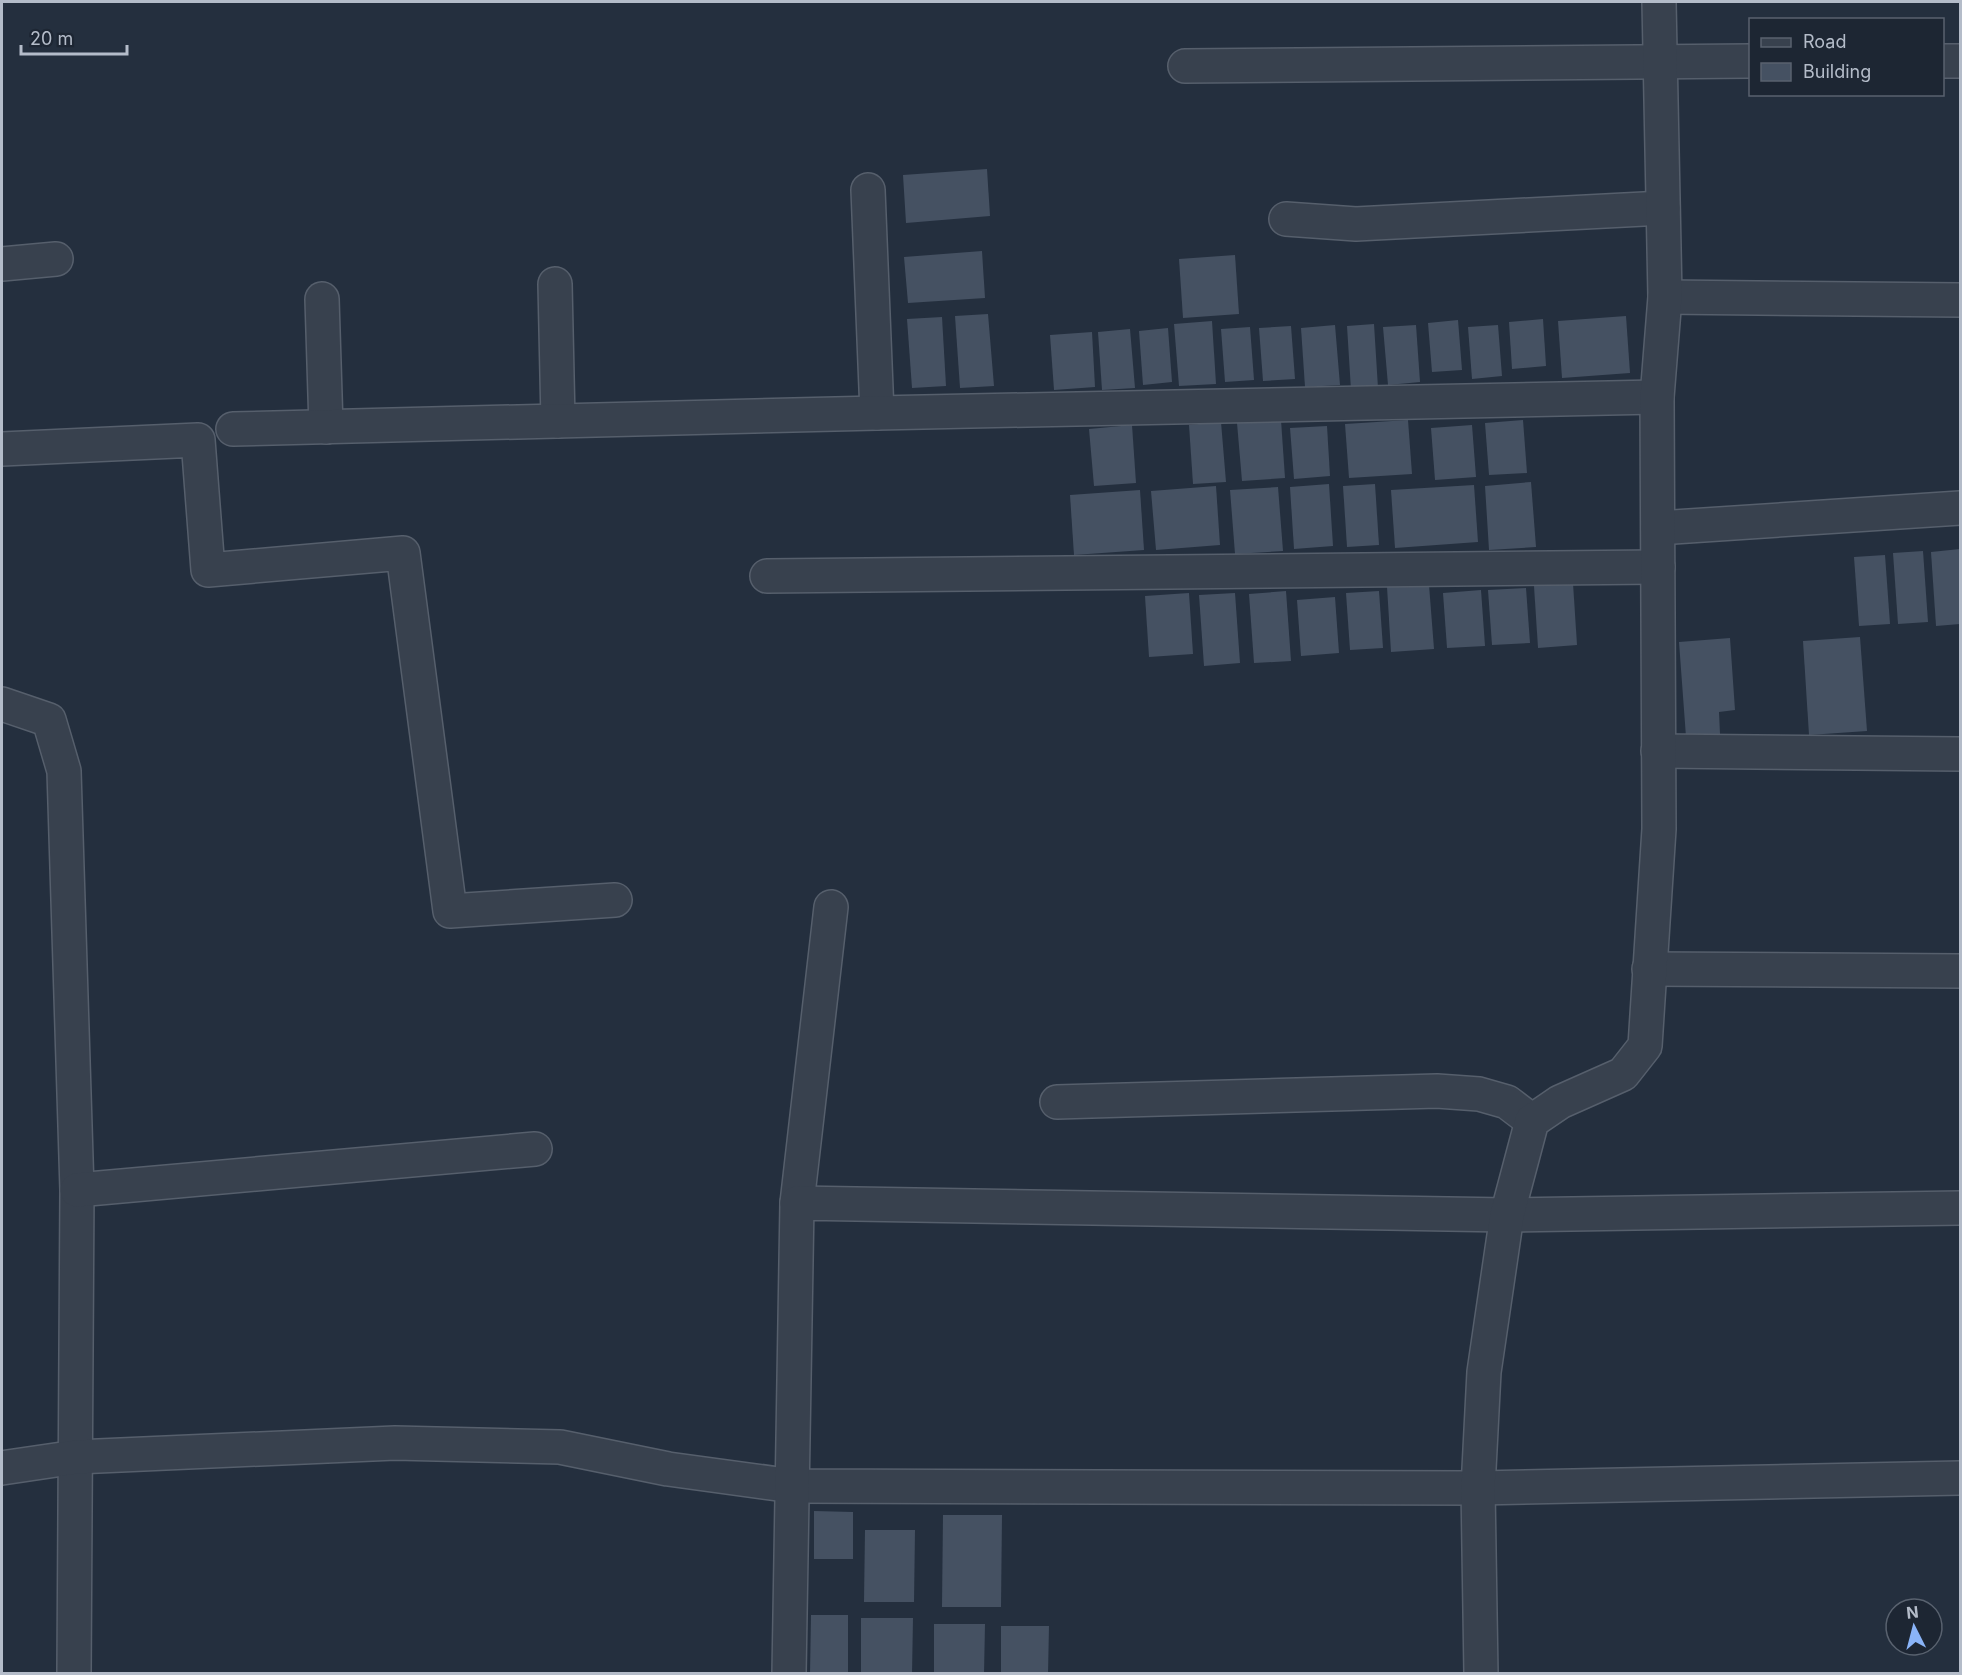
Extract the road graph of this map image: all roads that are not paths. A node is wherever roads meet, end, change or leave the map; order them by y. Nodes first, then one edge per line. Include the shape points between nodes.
1 (1659, 2) edge
2 (1660, 60) junction
3 (1749, 61) edge
4 (1944, 61) edge
5 (1960, 61) edge
6 (1185, 66) dead end
7 (868, 190) dead end
8 (1663, 208) junction
9 (1286, 219) dead end
10 (56, 259) dead end
11 (2, 264) edge
12 (555, 284) dead end
13 (1665, 297) junction
14 (322, 299) dead end
15 (1960, 300) edge
16 (1657, 398) junction
17 (877, 413) junction
18 (558, 421) junction
19 (326, 427) junction
20 (233, 429) dead end
21 (2, 449) edge
22 (1960, 508) edge
23 (1658, 528) junction
24 (1658, 567) junction
25 (767, 576) dead end
26 (2, 704) edge
27 (1658, 751) junction
28 (1960, 754) edge
29 (615, 900) dead end
30 (831, 907) dead end
31 (1649, 969) junction
32 (1960, 971) edge
33 (1057, 1102) dead end
34 (1532, 1121) junction
35 (535, 1149) dead end
36 (77, 1191) junction
37 (797, 1203) junction
38 (1960, 1208) edge
39 (1507, 1215) junction
40 (76, 1457) junction
41 (2, 1467) edge
42 (1960, 1478) edge
43 (794, 1486) junction
44 (1478, 1488) junction
45 (74, 1674) edge
46 (789, 1674) edge
47 (1481, 1674) edge

1 - 2 street
2 - 3 street
2 - 6 street
2 - 8 street
4 - 5 street
7 - 17 street
8 - 9 street via 1356,224
8 - 13 street
10 - 11 street
12 - 18 street
13 - 15 street
13 - 16 street
14 - 19 street
16 - 17 street
16 - 23 street
17 - 18 street
18 - 19 street
19 - 20 street
21 - 29 street via 198,440 208,570 403,553 450,911
22 - 23 street
23 - 24 street
24 - 25 street
24 - 27 street
26 - 36 street via 49,720 64,771
27 - 28 street
27 - 31 street via 1659,829
30 - 37 street
31 - 32 street
31 - 34 street via 1645,1046 1623,1074 1560,1102
33 - 34 street via 1437,1091 1479,1094 1507,1102
34 - 39 street
35 - 36 street
36 - 40 street
37 - 39 street
37 - 43 street
38 - 39 street
39 - 44 street via 1484,1372
40 - 41 street
40 - 43 street via 395,1443 560,1447
40 - 45 street
42 - 44 street
43 - 44 street
43 - 46 street
44 - 47 street

